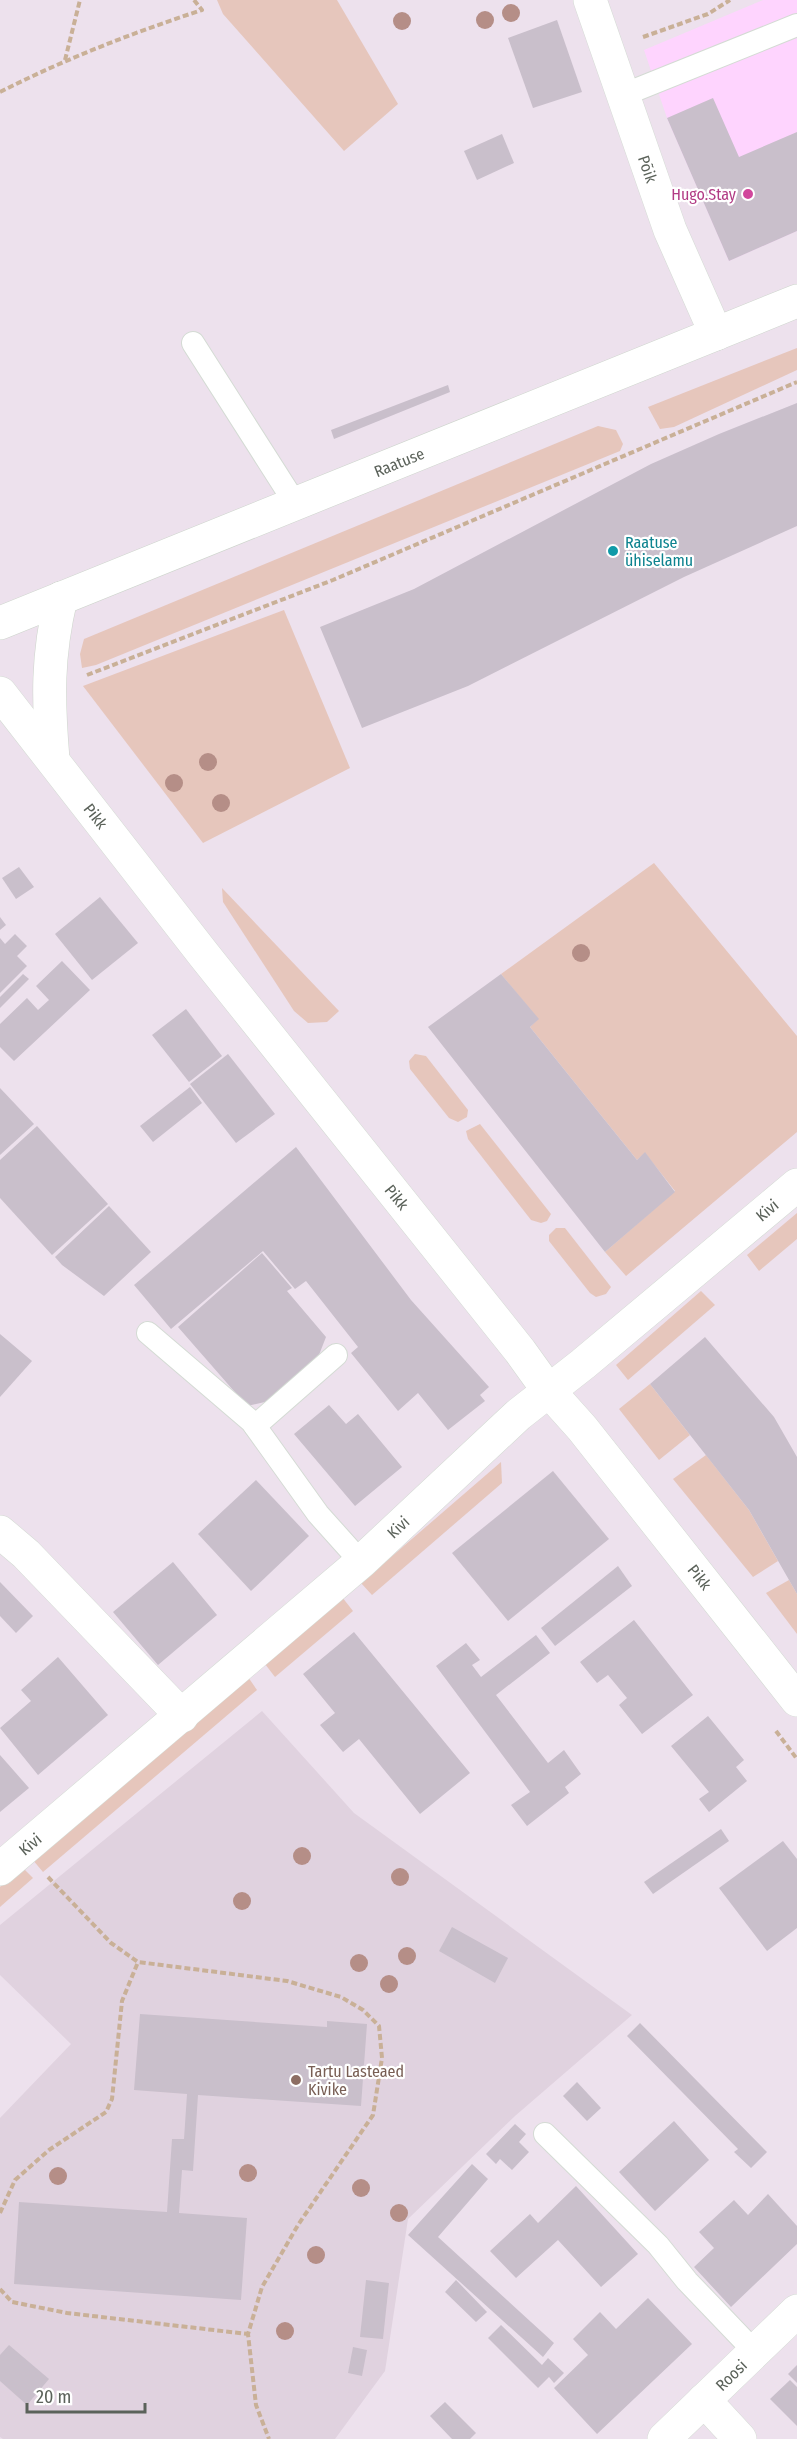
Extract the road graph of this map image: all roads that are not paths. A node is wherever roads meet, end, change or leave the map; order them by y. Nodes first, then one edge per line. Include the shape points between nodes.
1 (590, 0) edge
2 (797, 26) edge
3 (623, 95) junction
4 (797, 301) edge
5 (716, 334) junction
6 (193, 343) dead end
7 (295, 503) junction
8 (61, 598) junction
9 (0, 623) edge
10 (0, 693) edge
11 (53, 759) junction
12 (797, 1185) edge
13 (148, 1333) dead end
14 (336, 1355) dead end
15 (548, 1390) junction
16 (255, 1426) junction
17 (0, 1532) edge
18 (361, 1562) junction
19 (797, 1700) edge
20 (182, 1716) junction
21 (0, 1869) edge
22 (545, 2134) dead end
23 (797, 2312) edge
24 (755, 2352) junction
25 (704, 2400) junction
26 (664, 2439) edge
27 (740, 2439) edge

1 - 3 street, Põik
2 - 3 lane
3 - 5 street, Põik via 670,230
4 - 5 street, Raatuse
5 - 7 street, Raatuse
6 - 7 lane
7 - 8 street, Raatuse
8 - 9 street, Raatuse
8 - 11 street via 49,665
10 - 11 street, Pikk
11 - 15 street, Pikk
12 - 15 street, Kivi
13 - 16 lane
14 - 16 lane
15 - 18 street, Kivi
15 - 19 street, Pikk
16 - 18 lane via 318,1514
17 - 20 street via 26,1554
18 - 20 street, Kivi
20 - 21 street, Kivi
22 - 24 lane via 658,2246
23 - 24 street, Roosi
24 - 25 street, Roosi
25 - 26 street, Roosi
25 - 27 street

